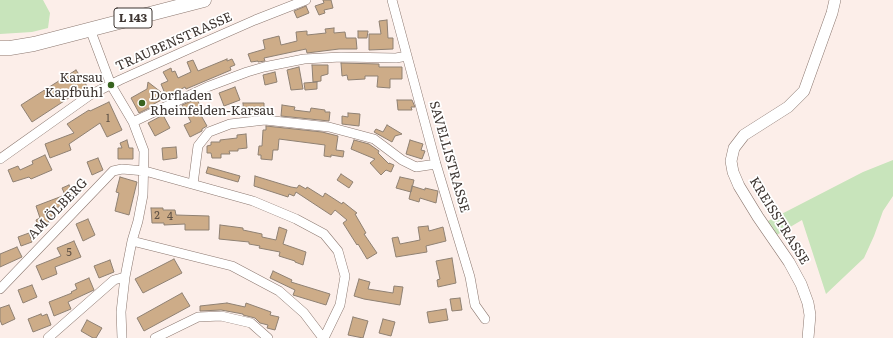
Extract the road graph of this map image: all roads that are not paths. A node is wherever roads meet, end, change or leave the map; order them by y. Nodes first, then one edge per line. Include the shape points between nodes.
1 (204, 0) edge
2 (306, 0) edge
3 (392, 0) edge
4 (835, 0) edge
5 (843, 0) edge
6 (832, 13) junction
7 (90, 29) junction
8 (0, 48) edge
9 (407, 56) junction
10 (111, 85) junction
11 (134, 122) junction
12 (0, 159) edge
13 (436, 164) junction
14 (145, 171) junction
15 (193, 184) junction
16 (132, 241) junction
17 (125, 277) junction
18 (0, 289) edge
19 (485, 319) dead end
20 (48, 338) edge
21 (122, 338) edge
22 (155, 338) edge
23 (268, 338) edge
24 (323, 338) edge
25 (808, 338) edge

1 - 7 main road, L 143
2 - 10 street, TRAUBENSTRASSE
3 - 9 street, SAVELLISTRASSE
4 - 6 street, KREISSTRASSE
5 - 6 street, KREISSTRASSE
6 - 25 street, KREISSTRASSE via 804,91 788,107 744,135 734,148 731,161 739,186 801,284 810,315
7 - 8 main road, L 143 via 23,46
7 - 10 street
9 - 11 street via 304,59 264,67 207,87
9 - 13 street, SAVELLISTRASSE
10 - 11 street
10 - 12 street, TRAUBENSTRASSE via 90,96
11 - 14 street via 144,151
13 - 15 street via 416,167 374,139 337,129 265,120 230,124 210,132 198,146
13 - 19 street, SAVELLISTRASSE via 470,277 475,305
14 - 15 street, AM ÖLBERG
14 - 16 street via 141,208
14 - 18 street, AM ÖLBERG via 113,171
15 - 24 street, AM ÖLBERG via 253,201 324,234 338,251 345,276 340,305
16 - 17 street
16 - 24 street via 232,266 279,291 304,313
17 - 20 street via 114,280
17 - 21 street via 121,312
22 - 23 street via 198,317 221,316 251,323

